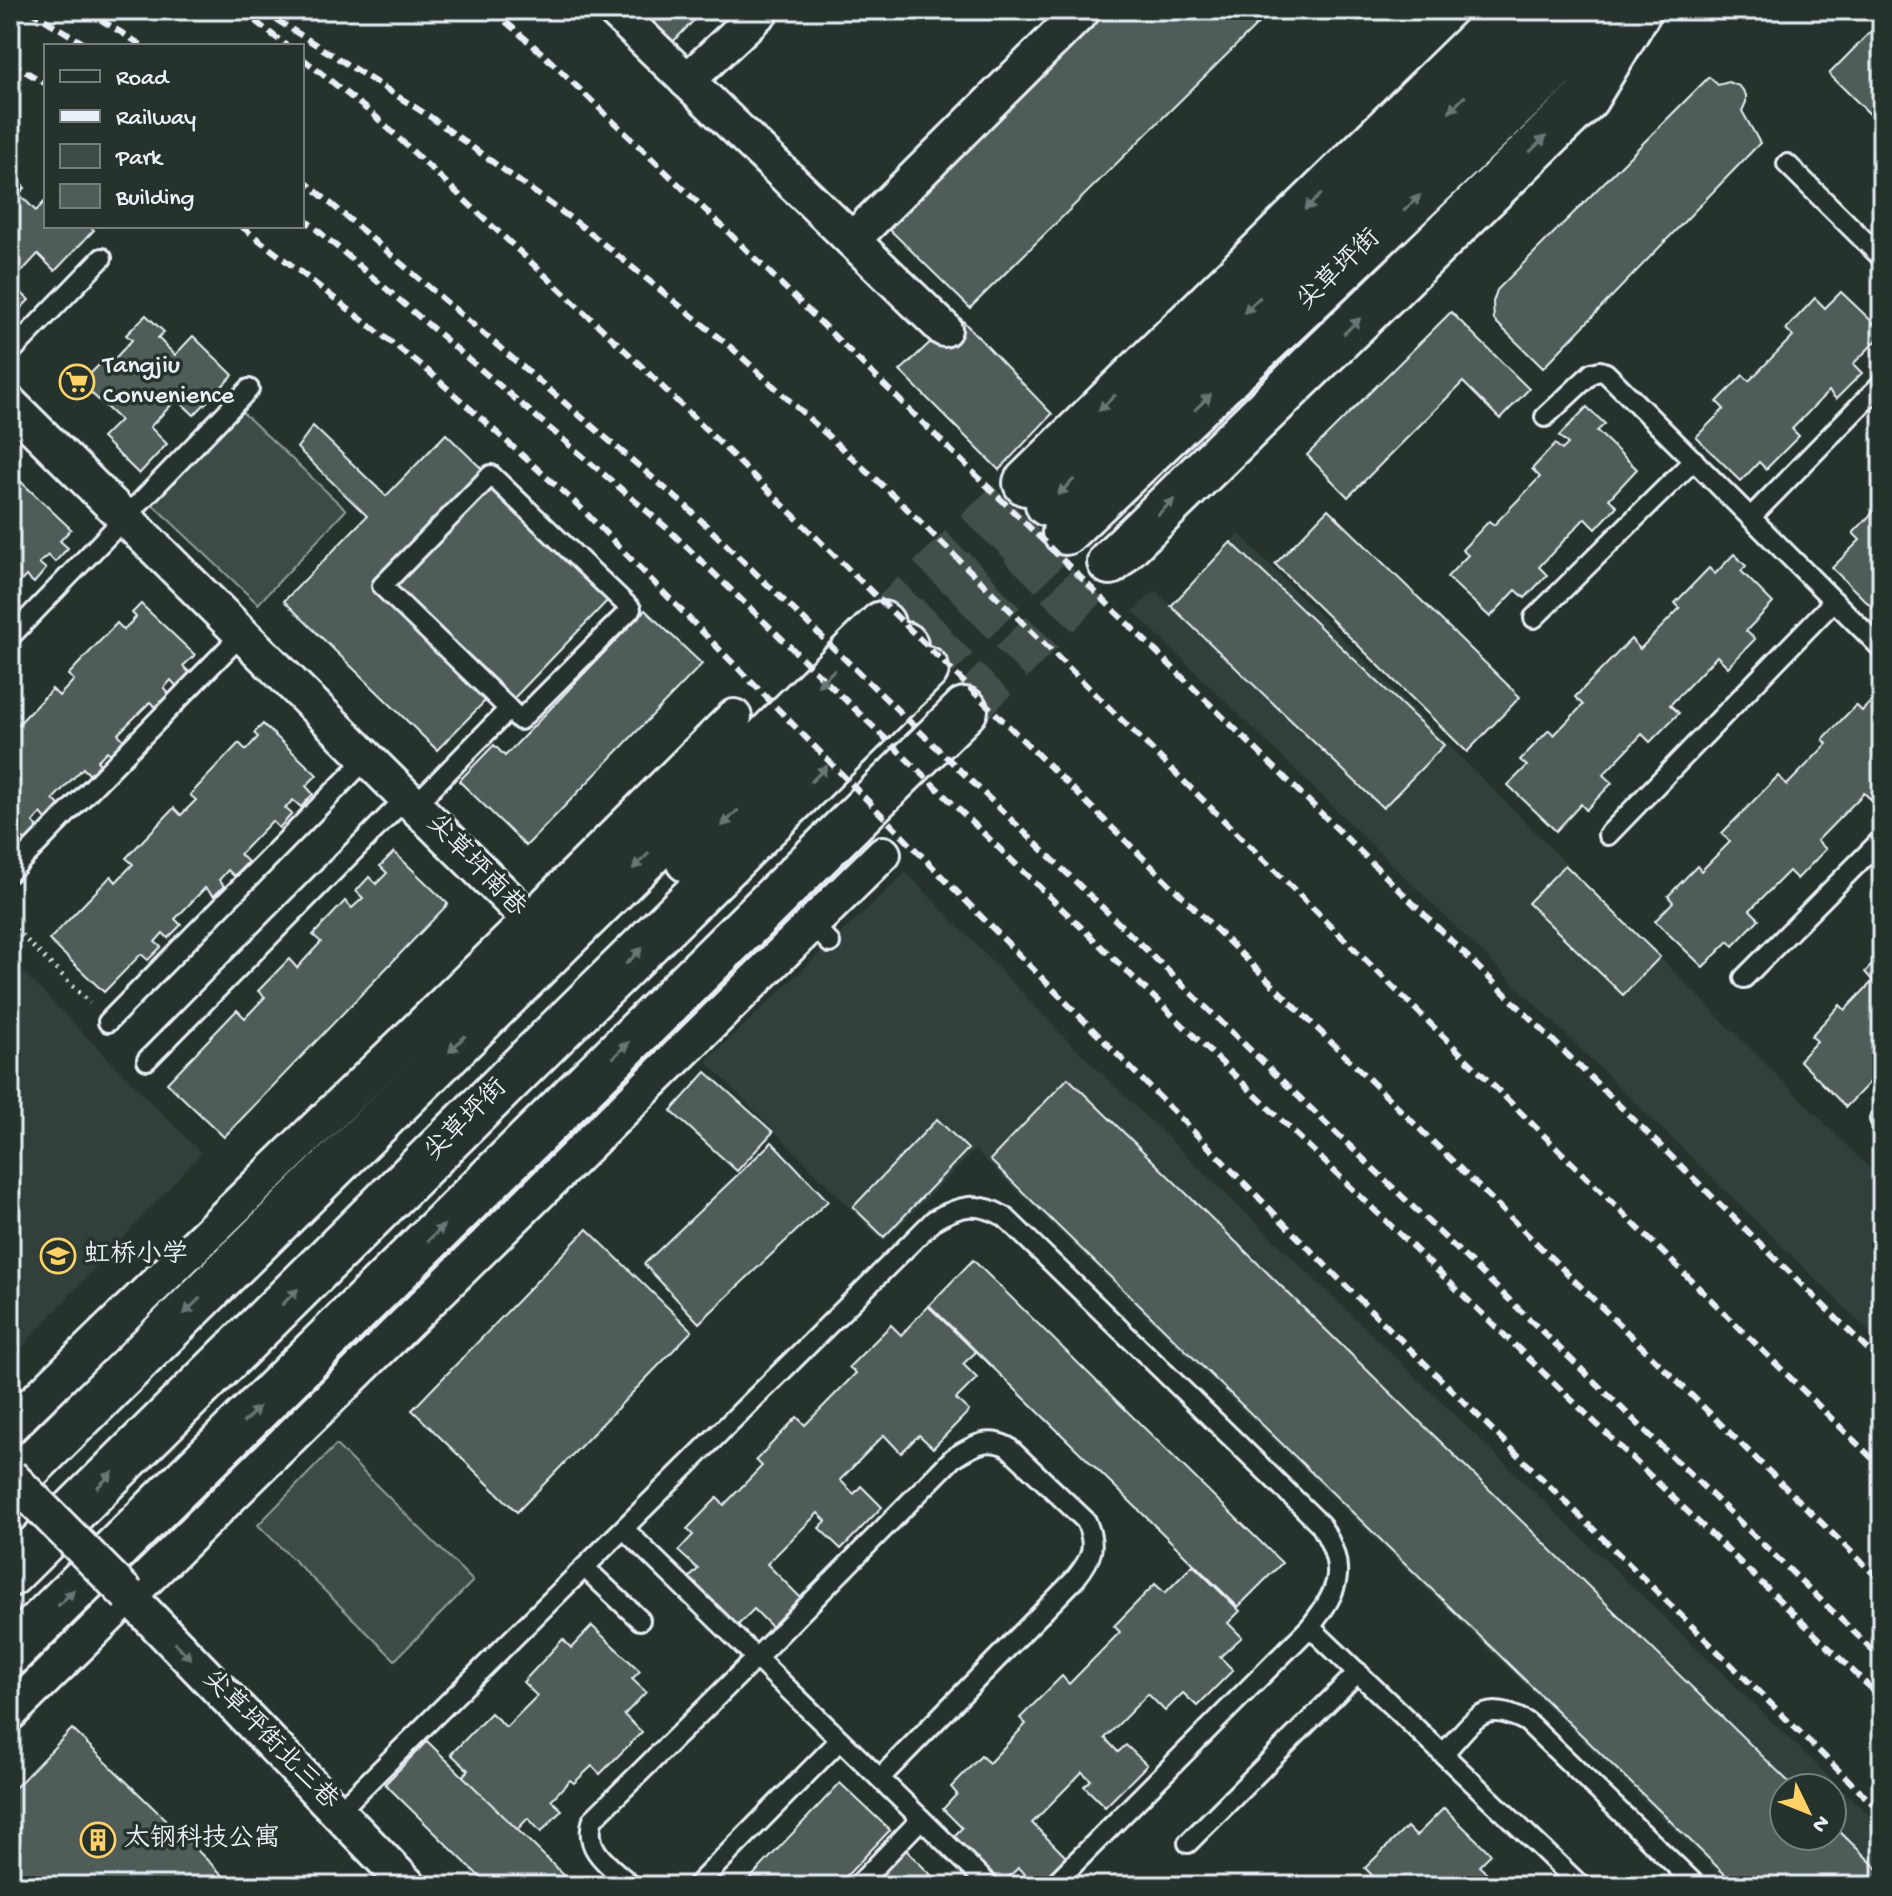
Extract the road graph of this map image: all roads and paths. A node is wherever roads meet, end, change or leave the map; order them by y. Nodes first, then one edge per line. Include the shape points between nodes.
1 (614, 10) edge
2 (762, 10) edge
3 (1083, 10) edge
4 (1509, 10) edge
5 (1553, 10) edge
6 (1615, 10) edge
7 (1639, 10) edge
8 (687, 81) junction
9 (1787, 164) dead end
10 (852, 240) junction
11 (102, 258) dead end
12 (1882, 258) edge
13 (944, 329) dead end
14 (10, 353) edge
15 (1882, 383) edge
16 (249, 389) dead end
17 (10, 404) edge
18 (1545, 417) dead end
19 (1694, 460) junction
20 (1046, 507) junction
21 (1751, 517) junction
22 (125, 518) junction
23 (1110, 562) tunnel mouth
24 (1834, 601) junction
25 (1534, 618) dead end
26 (242, 634) junction
27 (10, 637) edge
28 (904, 646) junction
29 (1882, 649) edge
30 (509, 709) junction
31 (965, 710) tunnel mouth
32 (734, 717) dead end
33 (367, 758) junction
34 (411, 801) junction
35 (1608, 835) dead end
36 (1882, 839) edge
37 (883, 854) dead end
38 (10, 872) edge
39 (530, 920) junction
40 (10, 924) edge
41 (1744, 978) dead end
42 (108, 1022) joint
43 (147, 1060) dead end
44 (10, 1426) edge
45 (10, 1476) edge
46 (10, 1486) edge
47 (624, 1529) junction
48 (10, 1534) edge
49 (585, 1568) junction
50 (10, 1574) edge
51 (128, 1595) junction
52 (640, 1620) dead end
53 (1310, 1627) junction
54 (10, 1653) edge
55 (756, 1658) junction
56 (1358, 1672) junction
57 (10, 1713) edge
58 (840, 1740) junction
59 (1444, 1753) junction
60 (880, 1778) junction
61 (338, 1812) junction
62 (921, 1819) junction
63 (1188, 1843) dead end
64 (1570, 1882) edge
65 (409, 1886) edge
66 (632, 1886) edge
67 (696, 1886) edge
68 (857, 1886) edge
69 (990, 1886) edge
70 (1052, 1886) edge
71 (1697, 1886) edge

1 - 8 street
2 - 8 street
3 - 10 street
4 -> 20 street
5 -> 20 street, 尖草坪街
20 -> 6 street, 尖草坪街
23 -> 7 street via 1586,98
8 - 10 street
9 - 12 lane
10 - 13 street
11 - 14 lane
15 - 21 lane
16 - 22 lane
17 - 22 street, 尖草坪南巷
18 - 19 lane via 1600,371
19 - 21 lane
19 - 25 lane
21 - 24 lane
22 - 26 street, 尖草坪南巷
22 - 27 lane
24 - 29 lane
24 - 35 lane
26 - 33 street, 尖草坪南巷
26 - 38 lane
28 -> 46 street
28 -> 48 street, 尖草坪街
50 -> 28 street, 尖草坪街 via 559,1030
30 - 30 lane via 520,720 631,609 491,475 382,586
30 - 34 lane
54 -> 31 street
32 - 39 street
33 - 34 street, 尖草坪南巷
33 - 42 lane
34 - 39 street, 尖草坪南巷
34 - 43 lane
36 - 41 lane
37 - 51 street via 821,934
39 - 44 street, 尖草坪南巷
40 - 42 path
45 - 51 street, 尖草坪街北三巷, bridge
47 - 49 lane
47 - 53 lane via 934,1220 978,1206 1005,1217 1320,1524 1337,1556 1338,1574 1335,1590
47 - 55 lane
49 - 52 lane
49 - 61 lane
51 - 57 street
51 -> 61 street, 尖草坪街北三巷
53 - 56 lane
53 - 70 lane
55 - 58 lane
55 - 60 lane via 953,1458 984,1442 1008,1447 1086,1521 1092,1549 1075,1579
55 - 66 lane via 593,1819 589,1830 594,1850
56 - 59 lane
56 - 63 lane
58 - 60 lane
58 - 67 lane
59 - 64 lane
59 - 71 lane via 1475,1719 1492,1710 1520,1717
60 - 62 lane
61 - 65 street, 尖草坪街北三巷
62 - 68 lane
62 - 69 lane

